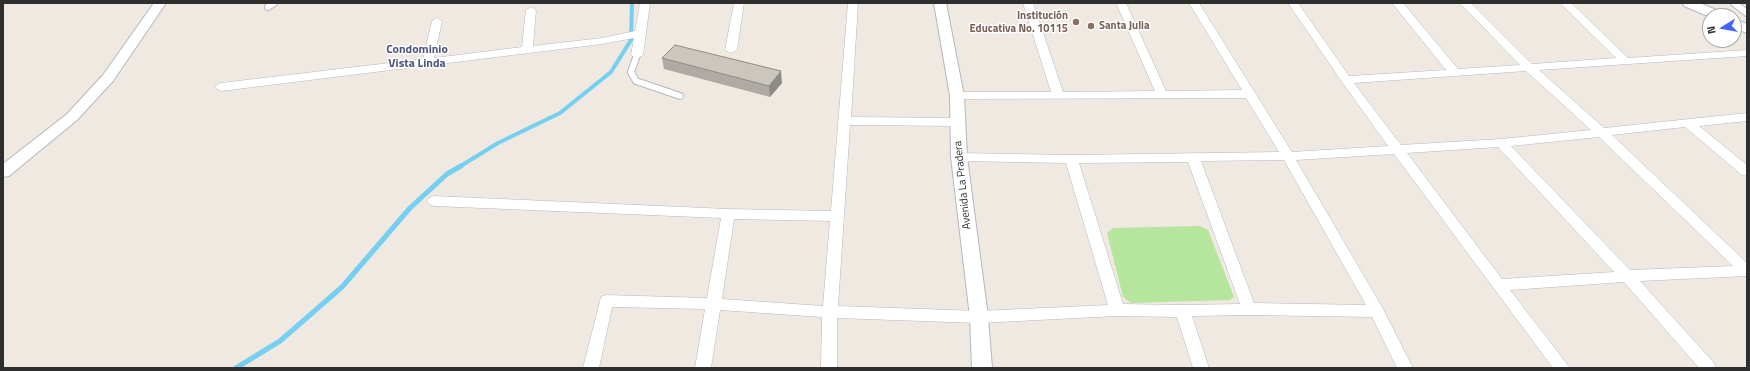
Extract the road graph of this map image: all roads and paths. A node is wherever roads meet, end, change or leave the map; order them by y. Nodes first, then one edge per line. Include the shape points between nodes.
1 (160, 3) edge
2 (274, 3) edge
3 (645, 3) edge
4 (739, 3) edge
5 (853, 3) edge
6 (940, 3) edge
7 (1028, 3) edge
8 (1121, 3) edge
9 (1194, 3) edge
10 (1293, 3) edge
11 (1398, 3) edge
12 (1466, 3) edge
13 (1565, 3) edge
14 (1689, 3) edge
15 (1734, 3) edge
16 (268, 7) dead end
17 (1702, 9) edge
18 (531, 10) dead end
19 (1747, 13) edge
20 (437, 21) dead end
21 (634, 35) junction
22 (527, 50) junction
23 (731, 50) dead end
24 (1747, 53) edge
25 (637, 55) joint
26 (1625, 61) junction
27 (428, 62) junction
28 (1528, 67) junction
29 (1455, 73) junction
30 (1346, 80) junction
31 (221, 87) dead end
32 (1162, 94) junction
33 (1251, 94) junction
34 (1058, 95) junction
35 (680, 96) dead end
36 (957, 96) junction
37 (1747, 117) edge
38 (845, 121) junction
39 (957, 122) junction
40 (1689, 124) junction
41 (1601, 132) junction
42 (1501, 143) junction
43 (1399, 150) junction
44 (1288, 156) junction
45 (958, 157) junction
46 (1193, 158) junction
47 (1071, 159) junction
48 (3, 172) edge
49 (1747, 172) edge
50 (434, 201) dead end
51 (728, 214) junction
52 (837, 216) junction
53 (1747, 271) edge
54 (1627, 276) junction
55 (1498, 285) junction
56 (714, 304) junction
57 (1249, 309) junction
58 (1117, 310) junction
59 (1183, 311) junction
60 (1377, 311) junction
61 (830, 312) junction
62 (979, 317) junction
63 (590, 368) edge
64 (704, 368) edge
65 (829, 368) edge
66 (982, 368) edge
67 (1200, 368) edge
68 (1405, 368) edge
69 (1562, 368) edge
70 (1708, 368) edge

1 - 48 street via 108,78 88,100 72,117
2 - 16 lane
3 - 21 street
4 - 23 street
5 - 38 street
6 - 36 street, Avenida La Pradera
7 - 34 street
8 - 32 street
9 - 33 street
10 - 30 street
11 - 29 street
12 - 28 street
13 - 26 street
14 - 17 street
15 - 19 lane
18 - 22 street
20 - 27 street
21 - 22 street
21 - 25 street
22 - 27 street
24 - 26 street
25 - 35 lane via 631,72 636,81
26 - 28 street
27 - 31 street
28 - 29 street
28 - 41 street
29 - 30 street
30 - 43 street
32 - 33 street
32 - 34 street
33 - 44 street
34 - 36 street
36 - 39 street, Avenida La Pradera
37 - 40 street
38 - 39 street
38 - 52 street
39 - 45 street, Avenida La Pradera
40 - 41 street
40 - 49 street
41 - 42 street
41 - 53 street
42 - 43 street
42 - 54 street
43 - 44 street
43 - 55 street
44 - 46 street
44 - 60 street
45 - 47 street
45 - 62 street, Avenida La Pradera
46 - 47 street
46 - 57 street
47 - 58 street
50 - 51 street
51 - 52 street
51 - 56 street
52 - 61 street
53 - 54 street
54 - 55 street
54 - 70 street
55 - 69 street
56 - 61 street
56 - 63 street via 606,301
56 - 64 street
57 - 59 street
57 - 60 street
58 - 59 street
58 - 62 street
59 - 67 street
60 - 68 street
61 - 62 street
61 - 65 street
62 - 66 street, Avenida La Pradera

